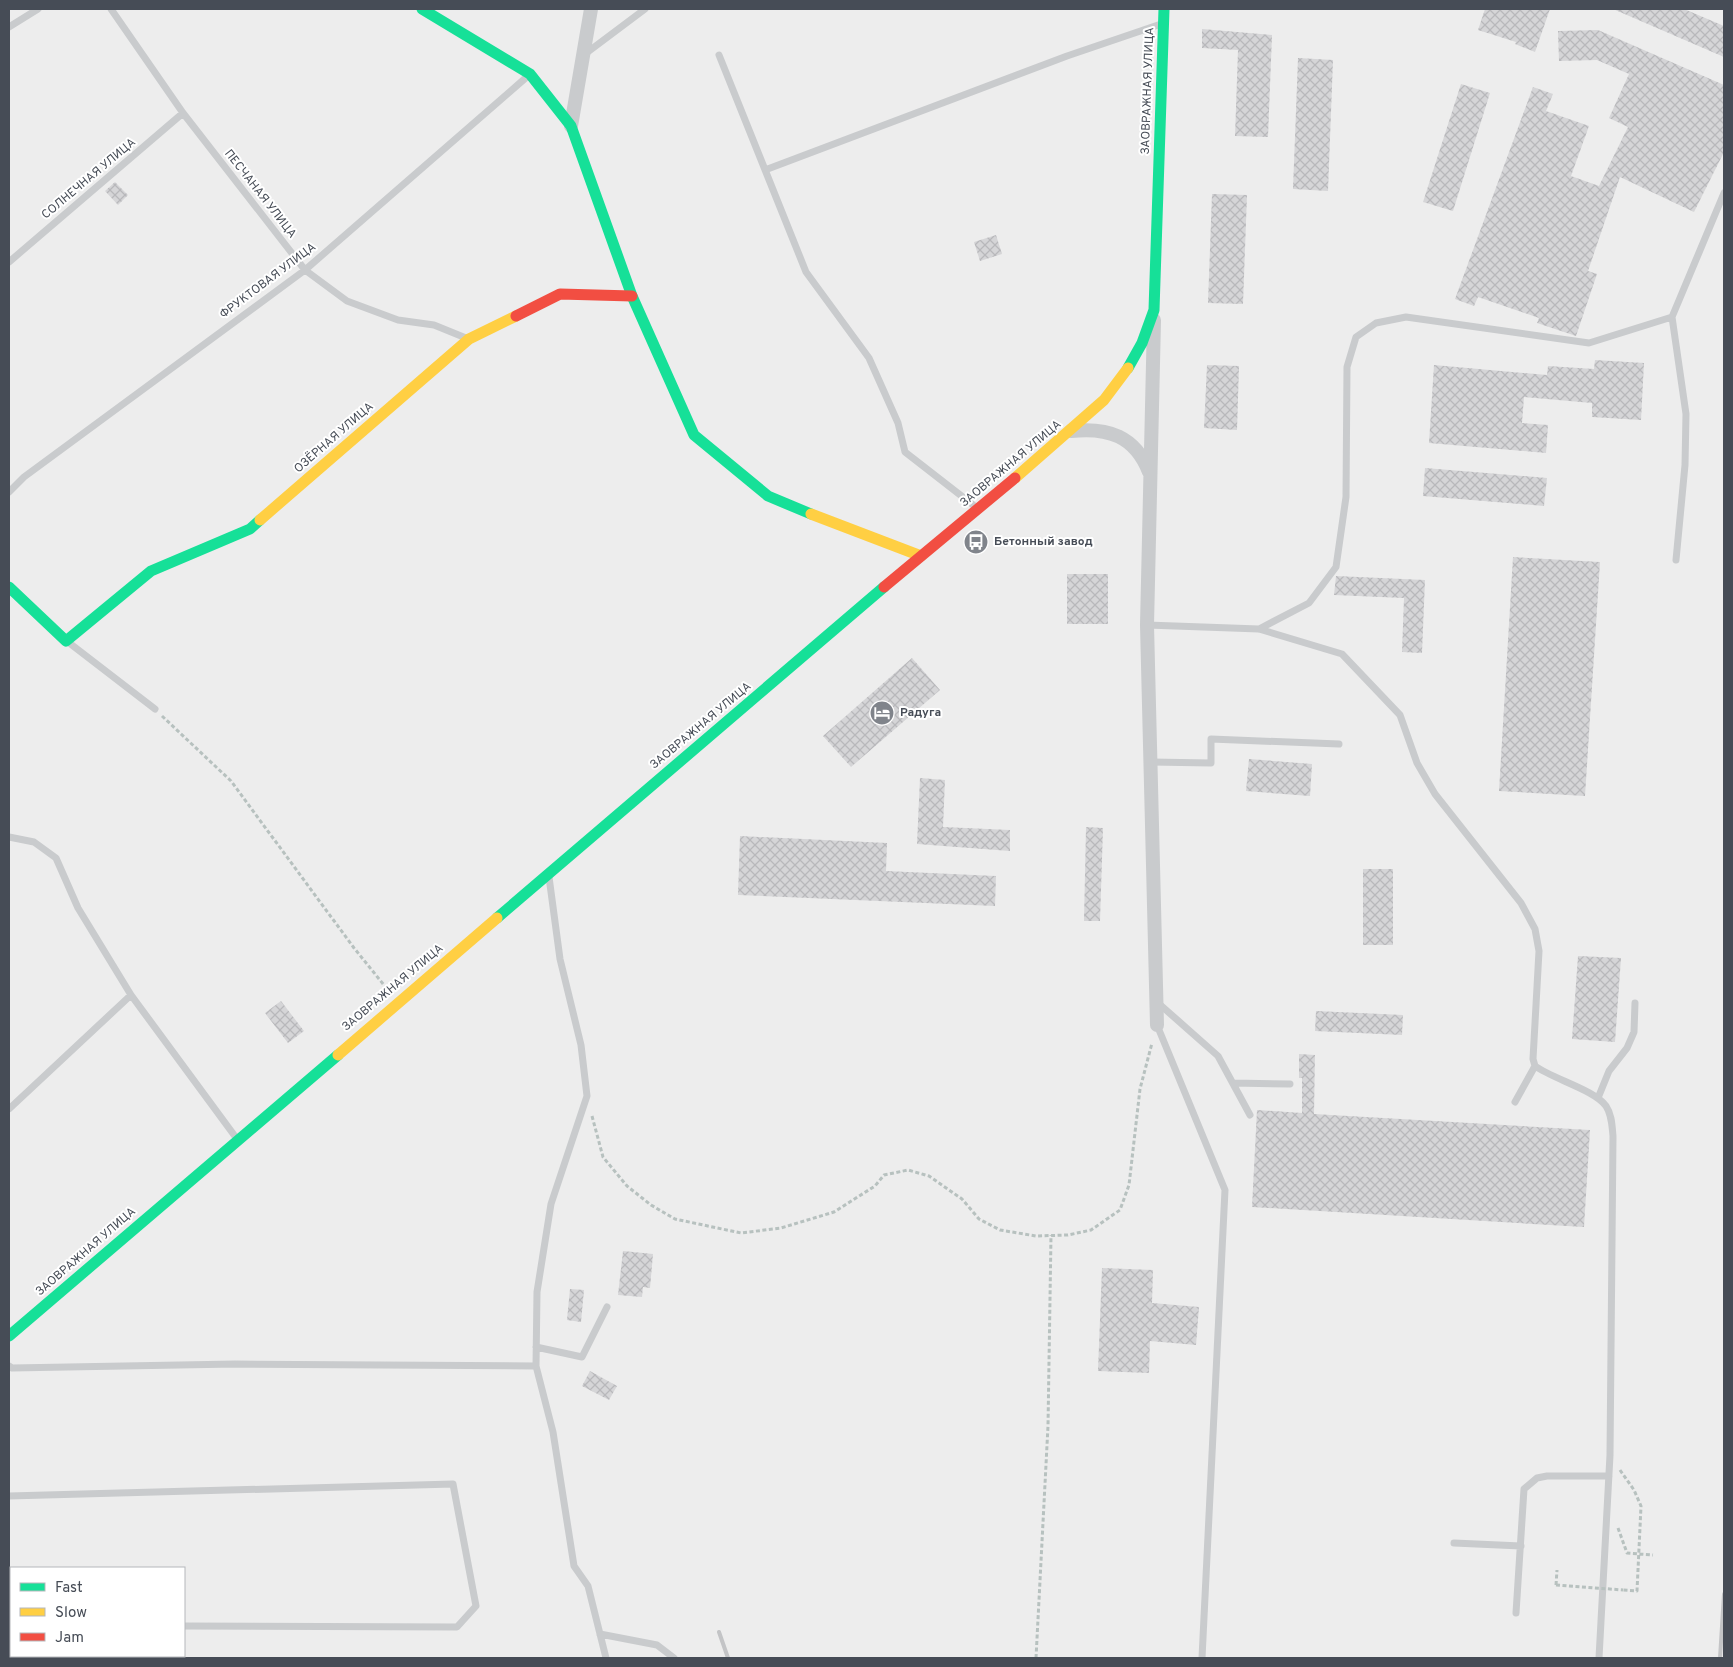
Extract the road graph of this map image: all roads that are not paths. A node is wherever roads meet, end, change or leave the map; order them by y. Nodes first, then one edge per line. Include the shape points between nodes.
1 (38, 9) edge
2 (111, 9) edge
3 (422, 9) edge
4 (591, 9) edge
5 (645, 9) edge
6 (1164, 9) edge
7 (1164, 24) junction
8 (9, 27) edge
9 (583, 55) junction
10 (718, 56) dead end
11 (530, 74) junction
12 (183, 113) junction
13 (571, 126) junction
14 (765, 170) junction
15 (1724, 193) edge
16 (9, 262) edge
17 (305, 270) junction
18 (632, 296) junction
19 (1154, 310) junction
20 (1672, 317) junction
21 (469, 339) junction
22 (1072, 431) junction
23 (1150, 475) junction
24 (9, 492) edge
25 (978, 508) junction
26 (921, 556) junction
27 (1676, 560) dead end
28 (9, 587) edge
29 (1147, 625) junction
30 (1259, 629) junction
31 (66, 641) junction
32 (155, 709) road end
33 (1339, 744) dead end
34 (1151, 762) junction
35 (9, 837) edge
36 (549, 874) junction
37 (132, 995) junction
38 (1156, 1001) junction
39 (1635, 1003) dead end
40 (1157, 1025) joint
41 (1535, 1066) junction
42 (1233, 1083) junction
43 (1290, 1084) dead end
44 (1598, 1098) junction
45 (1515, 1102) dead end
46 (9, 1109) edge
47 (1250, 1114) dead end
48 (238, 1140) junction
49 (607, 1307) dead end
50 (9, 1336) edge
51 (536, 1348) junction
52 (9, 1366) edge
53 (536, 1366) junction
54 (1608, 1476) junction
55 (9, 1496) edge
56 (1454, 1543) dead end
57 (1520, 1546) junction
58 (1516, 1613) dead end
59 (185, 1626) edge
60 (600, 1634) junction
61 (606, 1658) edge
62 (674, 1658) edge
63 (1202, 1658) edge
64 (1599, 1658) edge

1 - 8 lane
2 - 12 lane, ПЕСЧАНАЯ УЛИЦА
3 - 11 street
4 - 9 street
5 - 9 lane
6 - 7 street, ЗАОВРАЖНАЯ УЛИЦА
7 - 14 lane via 1066,56
7 - 19 street, ЗАОВРАЖНАЯ УЛИЦА
9 - 13 street
10 - 14 lane
11 - 13 street
11 - 17 lane, ФРУКТОВАЯ УЛИЦА
12 - 16 lane, СОЛНЕЧНАЯ УЛИЦА
12 - 17 lane, ПЕСЧАНАЯ УЛИЦА
13 - 18 street
14 - 25 lane via 806,272 869,358 898,423 905,452
15 - 20 lane
17 - 21 lane, ПЕСЧАНАЯ УЛИЦА via 347,301 398,320 434,325
17 - 24 lane, ФРУКТОВАЯ УЛИЦА via 24,477
18 - 21 street, ОЗЁРНАЯ УЛИЦА via 560,294
18 - 26 street via 694,435 768,496
19 - 22 street, ЗАОВРАЖНАЯ УЛИЦА via 1142,343 1126,372 1104,400
19 - 23 street
20 - 27 lane via 1686,414
20 - 30 lane via 1589,344 1406,317 1376,323 1356,338 1347,367 1346,497 1336,567 1309,603
21 - 31 street, ОЗЁРНАЯ УЛИЦА via 250,529 151,571
22 - 23 street via 1092,429 1112,433 1131,444 1144,458
22 - 25 street, ЗАОВРАЖНАЯ УЛИЦА
23 - 29 street
25 - 26 street, ЗАОВРАЖНАЯ УЛИЦА
26 - 36 street, ЗАОВРАЖНАЯ УЛИЦА
28 - 31 street
29 - 30 lane
29 - 34 street
30 - 41 lane via 1342,654 1400,715 1417,763 1435,794 1521,903 1535,929 1538,951
31 - 32 lane
33 - 34 lane via 1211,739 1211,763
34 - 38 street
35 - 37 lane via 34,842 56,858 78,908
36 - 48 street, ЗАОВРАЖНАЯ УЛИЦА
36 - 51 lane via 560,958 581,1045 587,1096 551,1204 538,1292
37 - 46 lane
37 - 48 lane
38 - 40 street
38 - 42 lane via 1218,1056
39 - 44 lane via 1634,1032 1628,1048 1609,1072
40 - 63 lane via 1225,1190
41 - 44 lane
41 - 45 lane
42 - 43 lane
42 - 47 lane
44 - 54 lane via 1606,1106 1614,1136
48 - 50 street, ЗАОВРАЖНАЯ УЛИЦА
49 - 51 lane via 582,1357
51 - 53 lane
52 - 53 lane
53 - 60 lane via 553,1432 574,1566 588,1586
54 - 57 lane via 1537,1478 1524,1489
54 - 64 lane
55 - 59 lane via 453,1484 476,1606 457,1627
56 - 57 lane
57 - 58 lane
60 - 61 lane
60 - 62 lane via 657,1645

